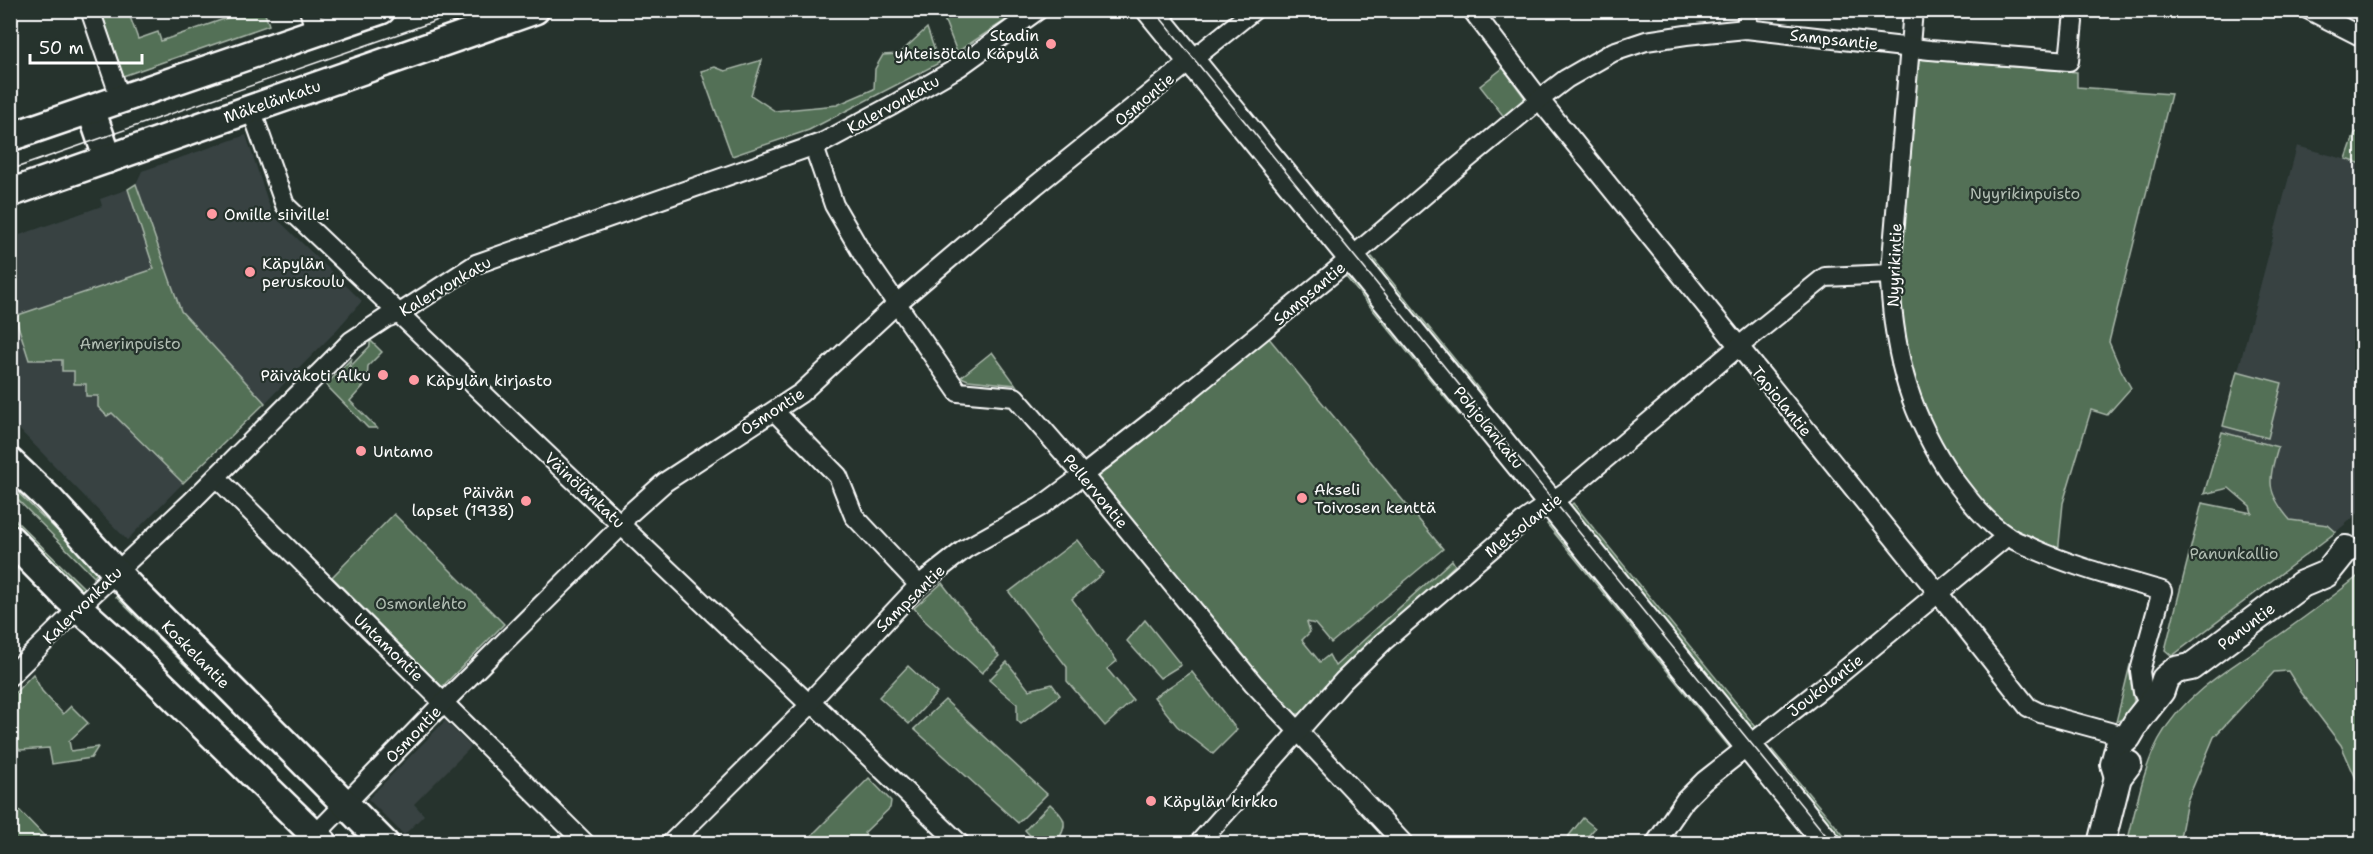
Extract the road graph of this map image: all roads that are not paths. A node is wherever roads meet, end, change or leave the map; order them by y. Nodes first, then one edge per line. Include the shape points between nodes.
1 (90, 10) edge
2 (381, 10) edge
3 (535, 10) edge
4 (1038, 10) edge
5 (1150, 10) edge
6 (1254, 10) edge
7 (1472, 10) edge
8 (1748, 10) edge
9 (1913, 10) edge
10 (2309, 10) edge
11 (312, 22) edge
12 (2073, 22) dead end
13 (1746, 29) junction
14 (2362, 37) edge
15 (1910, 48) junction
16 (1191, 61) junction
17 (1540, 99) junction
18 (121, 100) junction
19 (251, 109) junction
20 (91, 110) junction
21 (10, 137) edge
22 (814, 147) junction
23 (108, 159) junction
24 (10, 193) edge
25 (1351, 258) junction
26 (1891, 274) junction
27 (896, 304) junction
28 (400, 314) junction
29 (1738, 347) junction
30 (775, 412) junction
31 (10, 462) edge
32 (1083, 475) junction
33 (216, 477) junction
34 (1550, 503) junction
35 (622, 525) junction
36 (2007, 536) junction
37 (10, 539) edge
38 (2354, 542) edge
39 (116, 572) junction
40 (919, 585) junction
41 (1939, 593) junction
42 (79, 608) junction
43 (10, 676) edge
44 (448, 698) junction
45 (2155, 698) junction
46 (810, 705) junction
47 (1298, 730) junction
48 (2128, 737) junction
49 (1748, 746) junction
50 (345, 804) junction
51 (319, 839) edge
52 (385, 843) edge
53 (586, 843) edge
54 (670, 843) edge
55 (960, 843) edge
56 (1197, 843) edge
57 (1404, 843) edge
58 (1655, 843) edge
59 (1828, 843) edge
60 (2101, 843) edge

1 - 18 street
2 - 11 main road
3 - 19 main road, Mäkelänkatu
4 - 22 street, Kalervonkatu via 959,67
5 - 16 street, Pohjolankatu
6 - 16 street, Osmontie
7 - 17 street, Tapiolantie
8 - 13 street
9 - 15 street, Nyyrikintie
10 - 14 street
11 - 18 main road
12 - 15 street, Sampsantie via 2069,61
13 - 15 street, Sampsantie
13 - 17 street, Sampsantie via 1646,41 1613,52
15 - 26 street, Nyyrikintie
16 - 25 street, Pohjolankatu
16 - 27 street, Osmontie
17 - 25 street, Sampsantie
17 - 29 street, Tapiolantie
18 - 20 main road
19 - 23 main road, Mäkelänkatu
19 - 28 street, Väinölänkatu via 285,205
20 - 21 main road
20 - 23 main road
22 - 27 street, Pellervontie via 834,205
22 - 28 street, Kalervonkatu via 476,264
23 - 24 main road, Mäkelänkatu
25 - 32 street, Sampsantie
25 - 34 street, Pohjolankatu
26 - 29 street, Metsolantie via 1825,277
26 - 36 street, Nyyrikintie via 1893,327 1914,408 1936,453 1971,504
27 - 30 street, Osmontie via 825,373
27 - 32 street, Pellervontie via 958,392 1015,397
28 - 33 street, Kalervonkatu via 386,318 351,340
28 - 35 street, Väinölänkatu
29 - 34 street, Metsolantie
29 - 41 street, Tapiolantie
30 - 35 street, Osmontie via 664,482
30 - 40 street via 838,476 854,516
31 - 39 main road, Koskelantie
32 - 40 street, Sampsantie via 1040,507 965,549
32 - 47 street, Pellervontie via 1253,683
33 - 39 street, Kalervonkatu
33 - 44 street, Untamontie
34 - 47 street, Metsolantie via 1526,519 1383,642
34 - 49 street, Pohjolankatu
35 - 44 street, Osmontie
35 - 46 street, Väinölänkatu
36 - 41 street, Joukolantie
36 - 45 street, Nyyrikintie via 2057,559 2162,591 2140,671 2143,692
37 - 42 main road
38 - 45 street, Panuntie via 2326,574 2302,584 2191,667 2180,686
39 - 42 street, Kalervonkatu
39 - 50 main road, Koskelantie
40 - 46 street, Sampsantie
41 - 48 street, Tapiolantie via 2031,710
41 - 49 street, Joukolantie
42 - 43 street, Kalervonkatu
42 - 51 main road
44 - 50 street, Osmontie
44 - 53 street, Untamontie
45 - 48 street
46 - 54 street, Sampsantie
46 - 55 street, Väinölänkatu via 819,709
47 - 56 street, Metsolantie
47 - 57 street, Pellervontie
48 - 60 street via 2132,749 2128,766 2118,777
49 - 58 street, Joukolantie via 1685,800
49 - 59 street, Pohjolankatu
50 - 51 street, Osmontie
50 - 52 main road, Koskelantie

